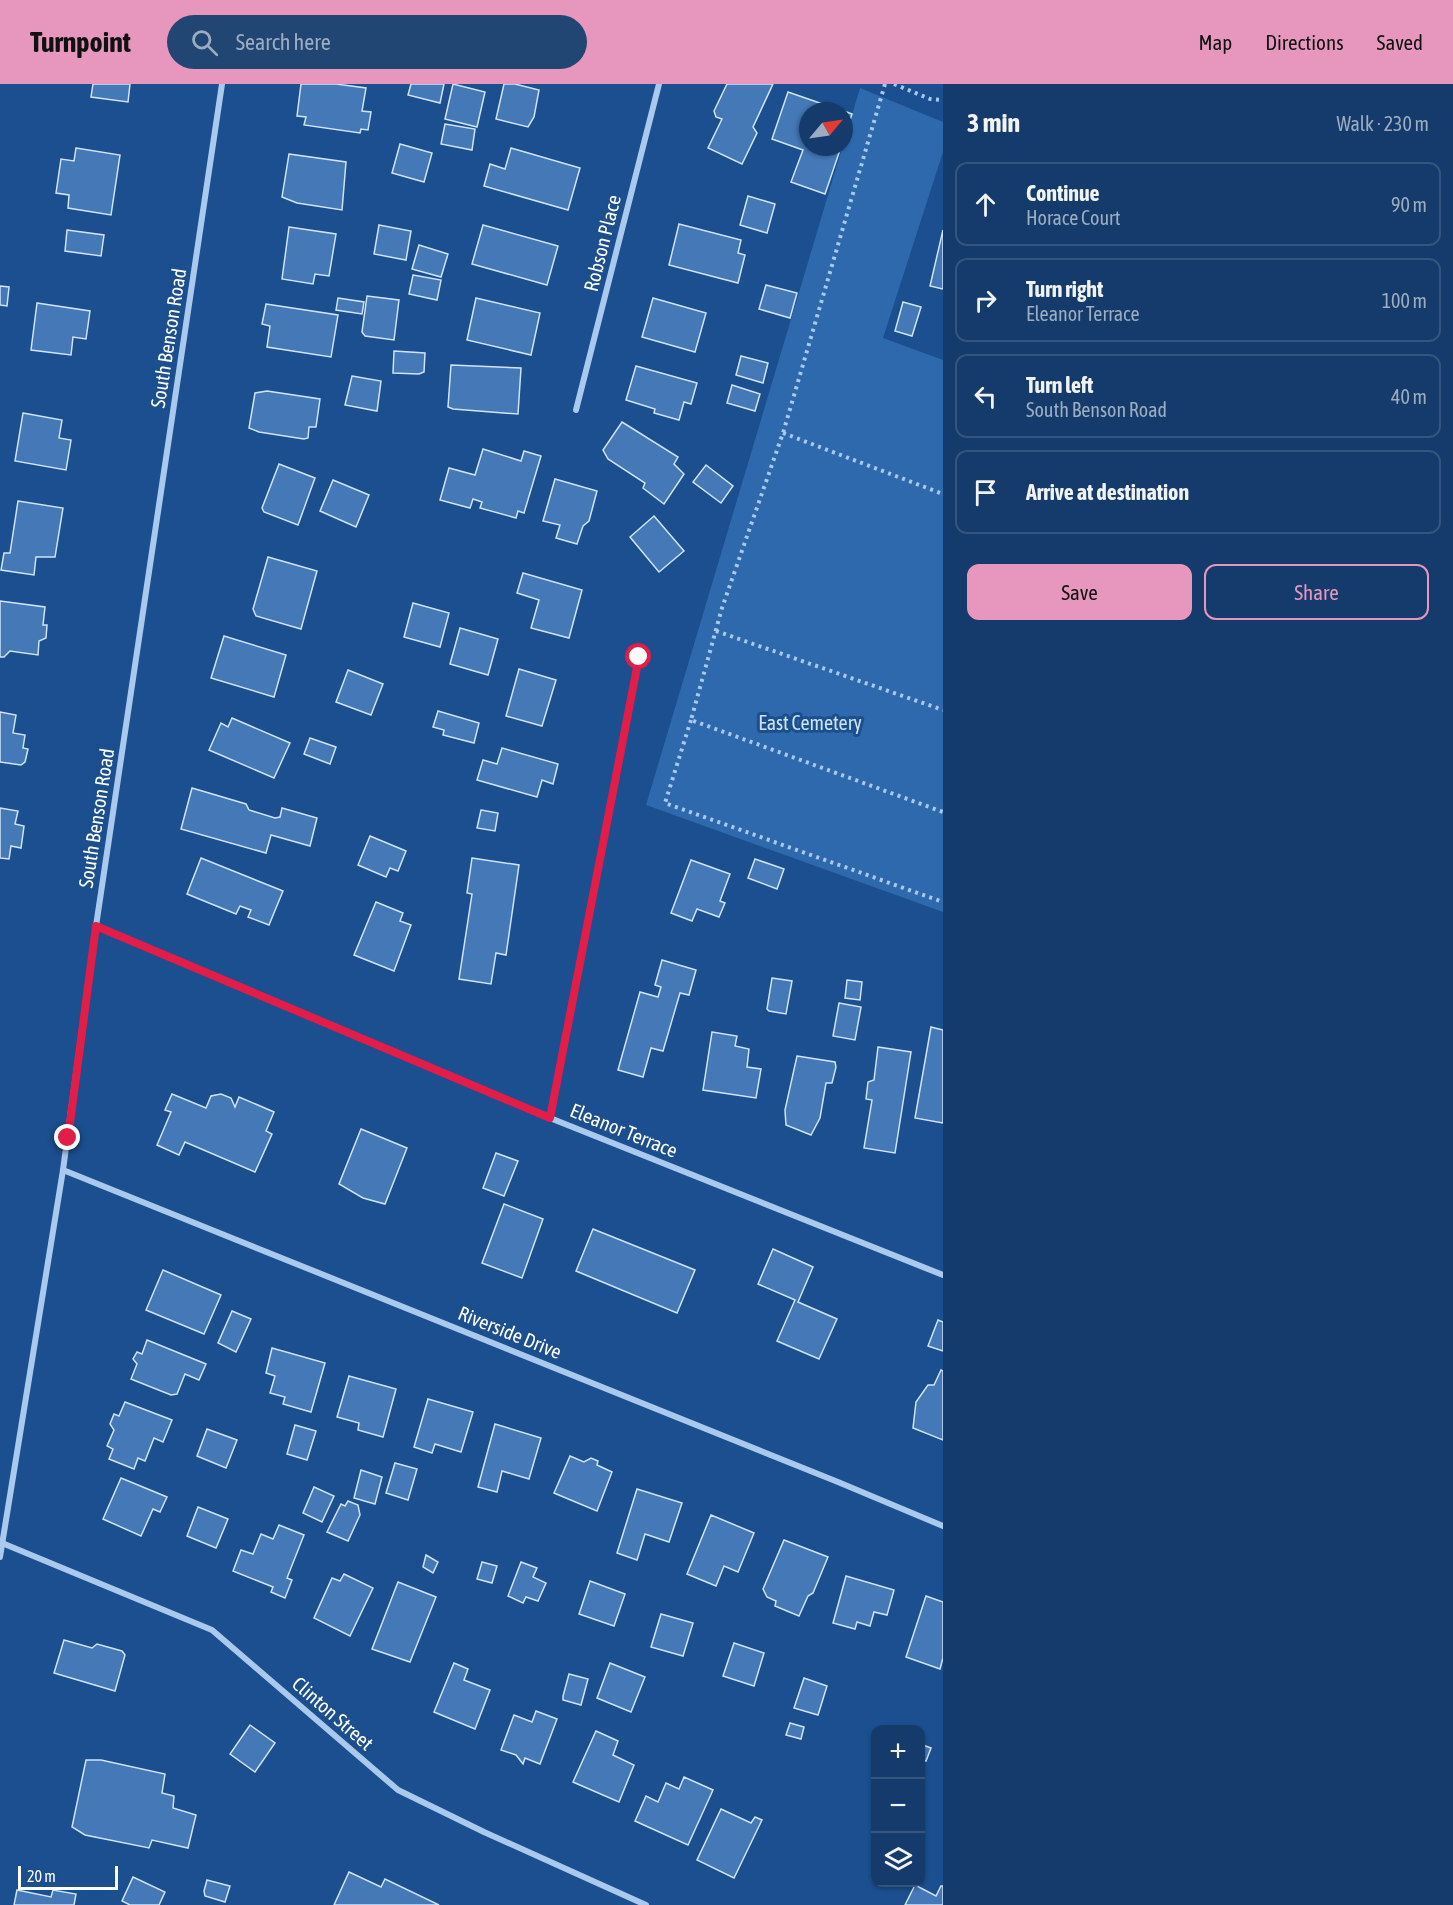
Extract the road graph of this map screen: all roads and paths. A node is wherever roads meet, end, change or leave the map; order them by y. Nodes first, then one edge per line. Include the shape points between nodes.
1 (222, 84) edge
2 (659, 84) edge
3 (885, 84) edge
4 (894, 84) edge
5 (943, 100) edge
6 (576, 410) dead end
7 (783, 433) junction
8 (943, 494) edge
9 (716, 631) junction
10 (639, 657) dead end
11 (943, 710) edge
12 (691, 720) junction
13 (943, 812) edge
14 (943, 902) edge
15 (96, 926) junction
16 (550, 1118) junction
17 (63, 1170) junction
18 (943, 1275) edge
19 (943, 1526) edge
20 (2, 1543) junction
21 (0, 1557) edge
22 (646, 1905) edge

1 - 15 street, South Benson Road
2 - 6 street, Robson Place
3 - 7 path
4 - 5 path via 930,99
7 - 8 path
7 - 9 path
9 - 11 path
9 - 12 path
10 - 16 street
12 - 13 path
12 - 14 path via 664,803
15 - 16 street, Eleanor Terrace
15 - 17 street, South Benson Road
16 - 18 street, Eleanor Terrace
17 - 19 street, Riverside Drive
17 - 20 street, South Benson Road
20 - 21 street, South Benson Road
20 - 22 street, Clinton Street via 212,1630 398,1790

